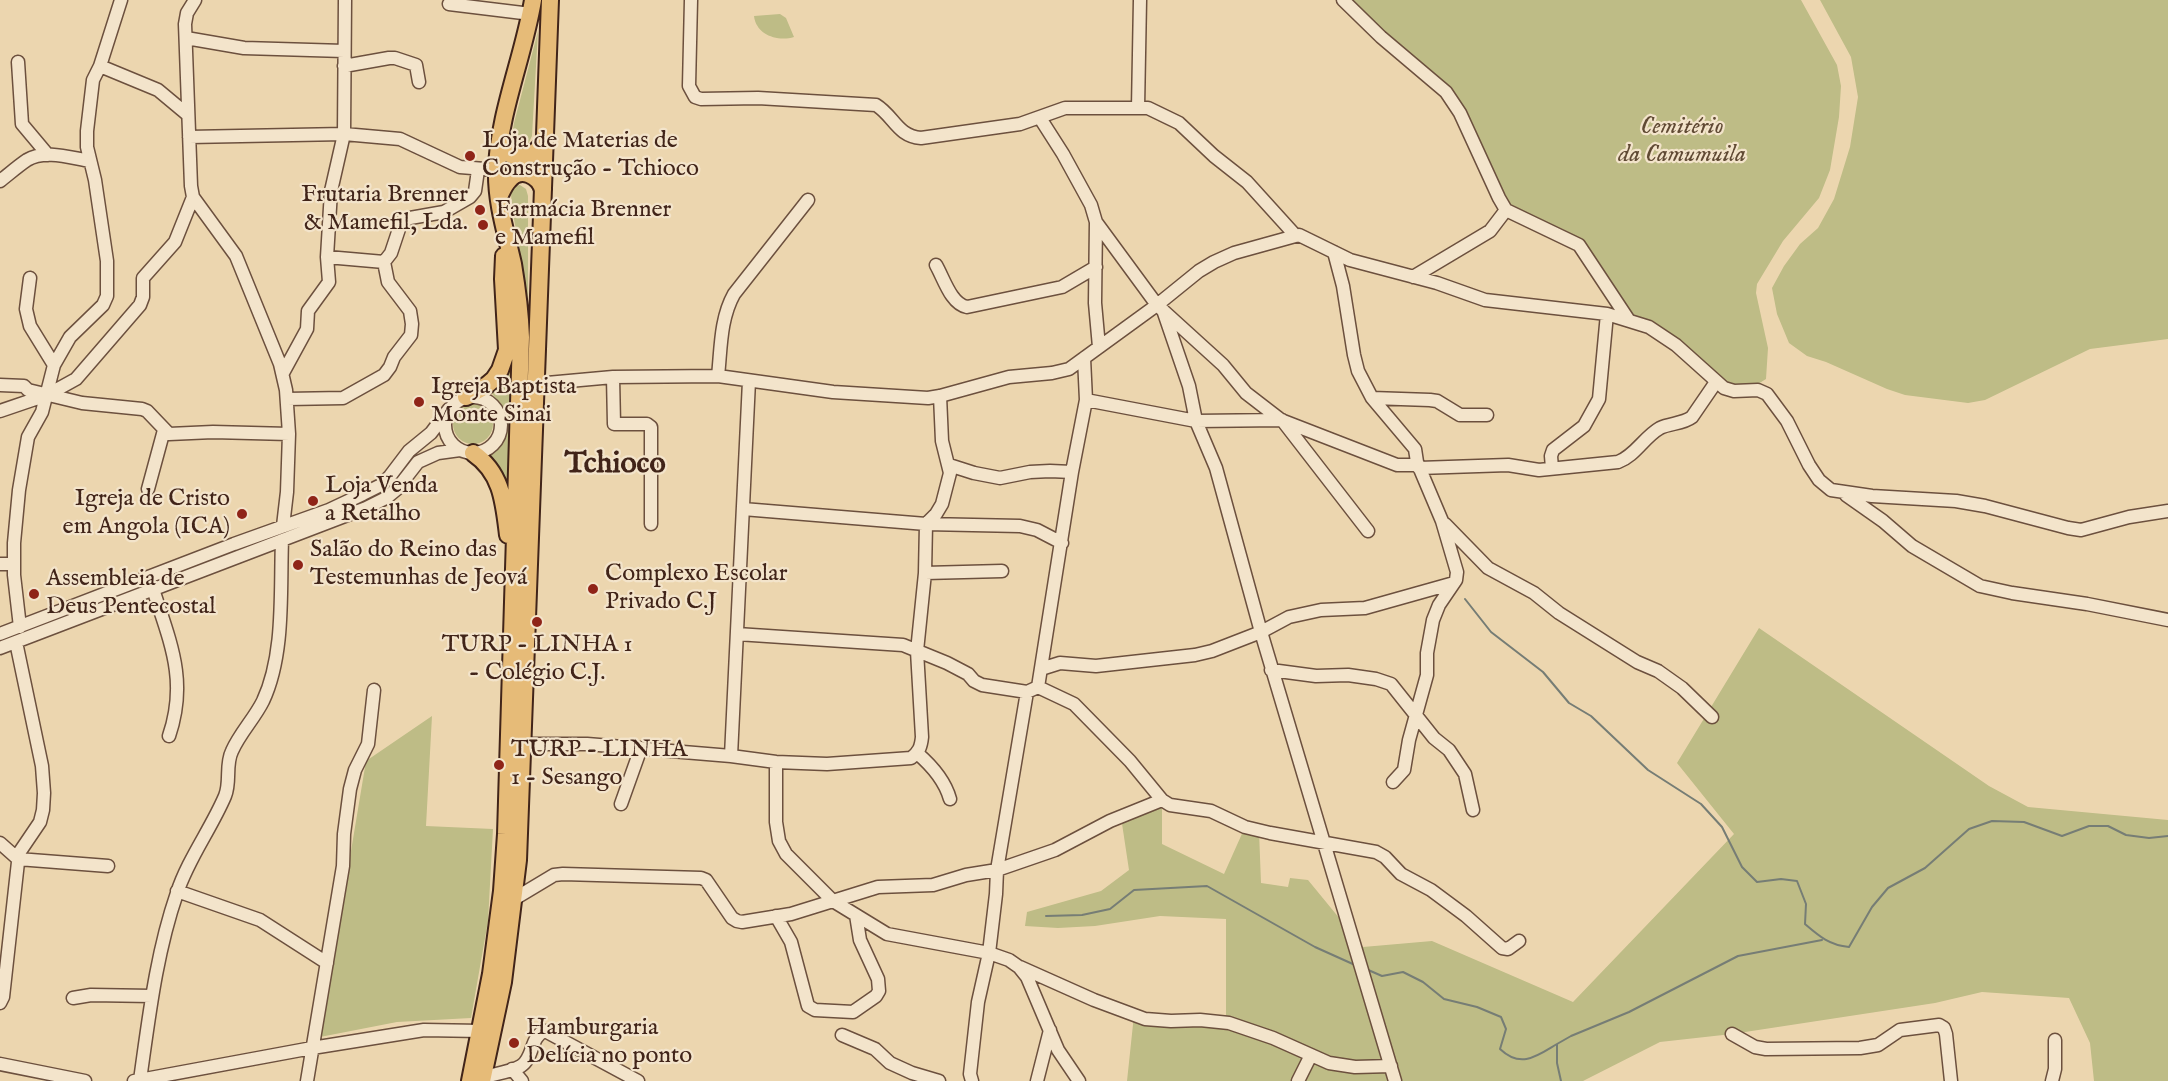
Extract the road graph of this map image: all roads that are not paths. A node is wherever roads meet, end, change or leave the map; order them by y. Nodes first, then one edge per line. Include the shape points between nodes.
1 (121, 0) edge
2 (195, 0) edge
3 (345, 0) edge
4 (550, 0) edge
5 (691, 0) edge
6 (1140, 0) edge
7 (1342, 0) edge
8 (450, 4) dead end
9 (532, 7) edge
10 (186, 38) junction
11 (345, 51) junction
12 (18, 62) dead end
13 (100, 66) junction
14 (344, 66) junction
15 (419, 82) dead end
16 (1138, 108) junction
17 (188, 115) junction
18 (1040, 118) junction
19 (344, 134) junction
20 (189, 137) junction
21 (501, 138) junction
22 (545, 140) junction
23 (48, 155) junction
24 (90, 161) junction
25 (478, 170) junction
26 (497, 170) junction
27 (0, 181) edge
28 (543, 190) junction
29 (193, 197) junction
30 (499, 199) junction
31 (808, 200) dead end
32 (1506, 210) junction
33 (1096, 222) junction
34 (1295, 235) junction
35 (506, 237) junction
36 (1334, 252) junction
37 (327, 257) junction
38 (384, 262) junction
39 (936, 265) dead end
40 (1096, 267) junction
41 (1413, 277) junction
42 (30, 278) dead end
43 (1160, 307) junction
44 (1607, 314) junction
45 (1628, 319) junction
46 (1099, 347) junction
47 (1084, 358) junction
48 (54, 365) junction
49 (283, 373) junction
50 (718, 376) junction
51 (613, 377) junction
52 (749, 381) junction
53 (1716, 382) junction
54 (536, 384) junction
55 (0, 385) edge
56 (47, 395) junction
57 (940, 396) junction
58 (466, 397) junction
59 (1372, 398) junction
60 (287, 399) junction
61 (1086, 400) junction
62 (449, 409) junction
63 (0, 411) edge
64 (1487, 415) dead end
65 (1281, 420) junction
66 (1196, 421) junction
67 (164, 429) junction
68 (289, 434) junction
69 (466, 452) junction
70 (949, 465) junction
71 (1418, 465) junction
72 (1552, 468) junction
73 (1072, 472) junction
74 (148, 489) dead end
75 (1845, 494) junction
76 (743, 509) junction
77 (2165, 510) edge
78 (1442, 521) junction
79 (651, 524) dead end
80 (926, 524) junction
81 (282, 526) junction
82 (1368, 531) dead end
83 (282, 540) junction
84 (1062, 543) junction
85 (0, 564) edge
86 (14, 564) junction
87 (1002, 571) dead end
88 (925, 573) junction
89 (515, 580) junction
90 (1454, 583) junction
91 (153, 590) junction
92 (2168, 620) edge
93 (20, 627) junction
94 (1260, 633) junction
95 (0, 634) edge
96 (737, 634) junction
97 (16, 642) junction
98 (0, 648) edge
99 (917, 651) junction
100 (1041, 669) junction
101 (1272, 670) junction
102 (374, 690) dead end
103 (1033, 690) junction
104 (1416, 717) junction
105 (1712, 717) dead end
106 (169, 736) dead end
107 (522, 744) junction
108 (641, 748) junction
109 (917, 753) junction
110 (731, 756) junction
111 (776, 762) junction
112 (1393, 782) dead end
113 (950, 799) dead end
114 (1162, 800) junction
115 (621, 804) dead end
116 (1473, 810) dead end
117 (1322, 841) junction
118 (0, 843) edge
119 (18, 859) junction
120 (108, 866) dead end
121 (997, 870) junction
122 (177, 891) junction
123 (514, 899) junction
124 (832, 901) junction
125 (856, 915) junction
126 (776, 916) junction
127 (1519, 941) dead end
128 (989, 952) junction
129 (327, 963) junction
130 (1019, 966) junction
131 (152, 996) junction
132 (73, 998) dead end
133 (0, 1003) edge
134 (1050, 1030) junction
135 (481, 1031) junction
136 (1732, 1034) dead end
137 (843, 1035) dead end
138 (2055, 1040) dead end
139 (312, 1048) junction
140 (1311, 1055) junction
141 (0, 1064) edge
142 (1390, 1066) junction
143 (512, 1069) junction
144 (137, 1080) edge
145 (478, 1080) edge
146 (85, 1081) edge
147 (307, 1081) edge
148 (522, 1081) edge
149 (638, 1081) edge
150 (939, 1081) edge
151 (972, 1081) edge
152 (1037, 1081) edge
153 (1078, 1081) edge
154 (1298, 1081) edge
155 (1395, 1081) edge
156 (1951, 1081) edge
157 (2052, 1081) edge

1 - 13 street
2 - 10 street via 185,24
3 - 11 street
4 - 22 main road
5 - 18 street via 689,86 695,97 876,105 905,134 921,138
6 - 16 street
7 - 32 street via 1446,92
8 - 9 street
9 - 21 main road
10 - 11 street via 244,48
10 - 17 street
11 - 14 street
12 - 23 street via 22,123
13 - 17 street via 158,90
13 - 24 street via 93,80 87,131
14 - 15 street via 395,58 416,65
14 - 19 street
16 - 18 street via 1065,108
16 - 34 street via 1155,110 1179,123 1247,182
17 - 20 street
18 - 33 street via 1063,154
19 - 20 street
19 - 25 street via 400,139 460,167
19 - 37 street via 331,191
20 - 29 street
21 - 22 main road via 507,153 520,158 534,153
21 - 26 main road
22 - 28 main road
23 - 24 street
23 - 27 street via 29,159
24 - 48 street via 107,261 107,296 103,305 70,337
25 - 26 street
25 - 38 street via 470,197 444,212 401,223
26 - 30 main road
28 - 30 main road via 536,177 520,174 508,180
28 - 54 main road
29 - 49 street via 236,256
29 - 56 street via 175,242 143,279 140,305 82,374
30 - 35 main road
31 - 50 street via 727,306
32 - 41 street via 1490,231
32 - 45 street via 1579,245
33 - 40 street
33 - 43 street
34 - 36 street
34 - 43 street via 1214,262
35 - 58 main road via 503,279 507,350 494,379
35 - 89 main road via 517,287 521,337
36 - 41 street
36 - 59 street via 1354,355
37 - 38 street
37 - 49 street via 327,287 308,311 307,329
38 - 60 street via 388,282 410,311 412,324 411,334 390,368 343,398
39 - 40 street via 954,299 967,307 1062,287
40 - 46 street
41 - 44 street via 1500,303
42 - 48 street via 26,309 30,326
43 - 46 street
43 - 65 street via 1223,365 1246,393
43 - 66 street via 1189,386
44 - 45 street
44 - 72 street via 1599,399 1584,426 1553,450
45 - 53 street via 1676,345
46 - 47 street
47 - 57 street via 1068,369 1009,377
47 - 61 street
48 - 56 street
49 - 60 street
50 - 51 street
50 - 52 street
51 - 54 street
51 - 79 street via 614,424 651,427
52 - 57 street via 833,392
52 - 76 street
53 - 72 street via 1692,417 1660,428 1625,459
53 - 75 street via 1734,391 1758,390 1767,394 1787,421 1819,480 1831,490
54 - 107 main road
55 - 56 street via 24,386
56 - 63 street
56 - 67 street via 142,409
56 - 86 street via 28,437 19,490
57 - 70 street via 942,441
58 - 62 street
58 - 69 street via 486,400 498,411 501,421 496,441 483,451
59 - 64 street via 1430,400 1460,415
59 - 71 street via 1415,449
60 - 68 street
61 - 66 street
61 - 73 street
62 - 69 street via 445,432 451,443
62 - 81 street via 381,485 329,510
65 - 66 street
65 - 71 street via 1397,465
65 - 82 street
66 - 94 street via 1216,468
67 - 68 street via 172,435
67 - 74 street
68 - 81 street
69 - 83 street via 438,453 418,462 386,498
69 - 89 main road via 490,468 499,484
70 - 73 street via 1000,478 1040,471
70 - 80 street via 942,504
71 - 72 street
71 - 78 street
73 - 84 street
75 - 77 street via 1956,501 2081,530
75 - 92 street via 1912,546 1980,586
76 - 80 street
76 - 96 street
78 - 90 street via 1457,572
78 - 105 street via 1488,568 1534,592 1559,613 1658,671
80 - 84 street via 1029,527
80 - 88 street
81 - 93 street
83 - 91 street
83 - 122 street via 278,647 268,688 232,750 226,793
84 - 100 street
85 - 86 street
86 - 93 street
87 - 88 street
88 - 99 street
89 - 135 main road via 504,862
90 - 94 street via 1365,608 1297,615
90 - 104 street via 1433,620 1428,675
91 - 97 street
91 - 106 street via 178,682
93 - 95 street
94 - 100 street via 1195,655 1096,666 1060,663
94 - 101 street
96 - 99 street via 903,645
96 - 110 street
97 - 98 street
97 - 119 street via 42,766 44,794 40,822
99 - 103 street via 947,663 982,685
99 - 109 street via 922,737
100 - 103 street
101 - 104 street via 1376,679 1390,684
101 - 117 street
102 - 129 street via 368,744 350,789 343,866
103 - 114 street via 1074,704
103 - 121 street
104 - 112 street via 1404,770
104 - 116 street via 1449,750 1465,774
107 - 108 street
107 - 123 main road
108 - 110 street
108 - 115 street
109 - 111 street via 911,758 837,763
109 - 113 street via 929,763
110 - 111 street
111 - 124 street via 778,841
114 - 117 street via 1170,805 1211,811 1259,831
114 - 121 street via 1055,850
117 - 127 street via 1376,852 1401,874 1466,916 1502,948 1508,949
117 - 142 street
118 - 119 street
119 - 120 street
119 - 133 street
121 - 124 street via 933,885 878,887
121 - 128 street
122 - 129 street via 260,920
122 - 131 street
123 - 126 street via 563,874 700,878 706,880 737,921
123 - 145 main road via 503,982
124 - 125 street
124 - 126 street
125 - 126 street via 860,940 878,979 879,991 859,1009 847,1013 808,1006 791,942
125 - 128 street via 887,934
128 - 130 street
128 - 151 street via 978,1002
129 - 139 street
130 - 134 street
130 - 140 street via 1145,1019 1229,1023
131 - 132 street
131 - 144 street
134 - 152 street
134 - 153 street
135 - 139 street via 424,1030
135 - 145 main road
136 - 156 street via 1766,1049 1860,1048 1878,1045 1900,1030 1939,1025 1946,1034
137 - 150 street via 875,1049 890,1063
138 - 157 street
139 - 144 street
139 - 147 street
140 - 142 street via 1355,1067
140 - 154 street
141 - 146 street
142 - 155 street
143 - 145 street
143 - 148 street
143 - 149 street via 525,1062 536,1037 545,1031

